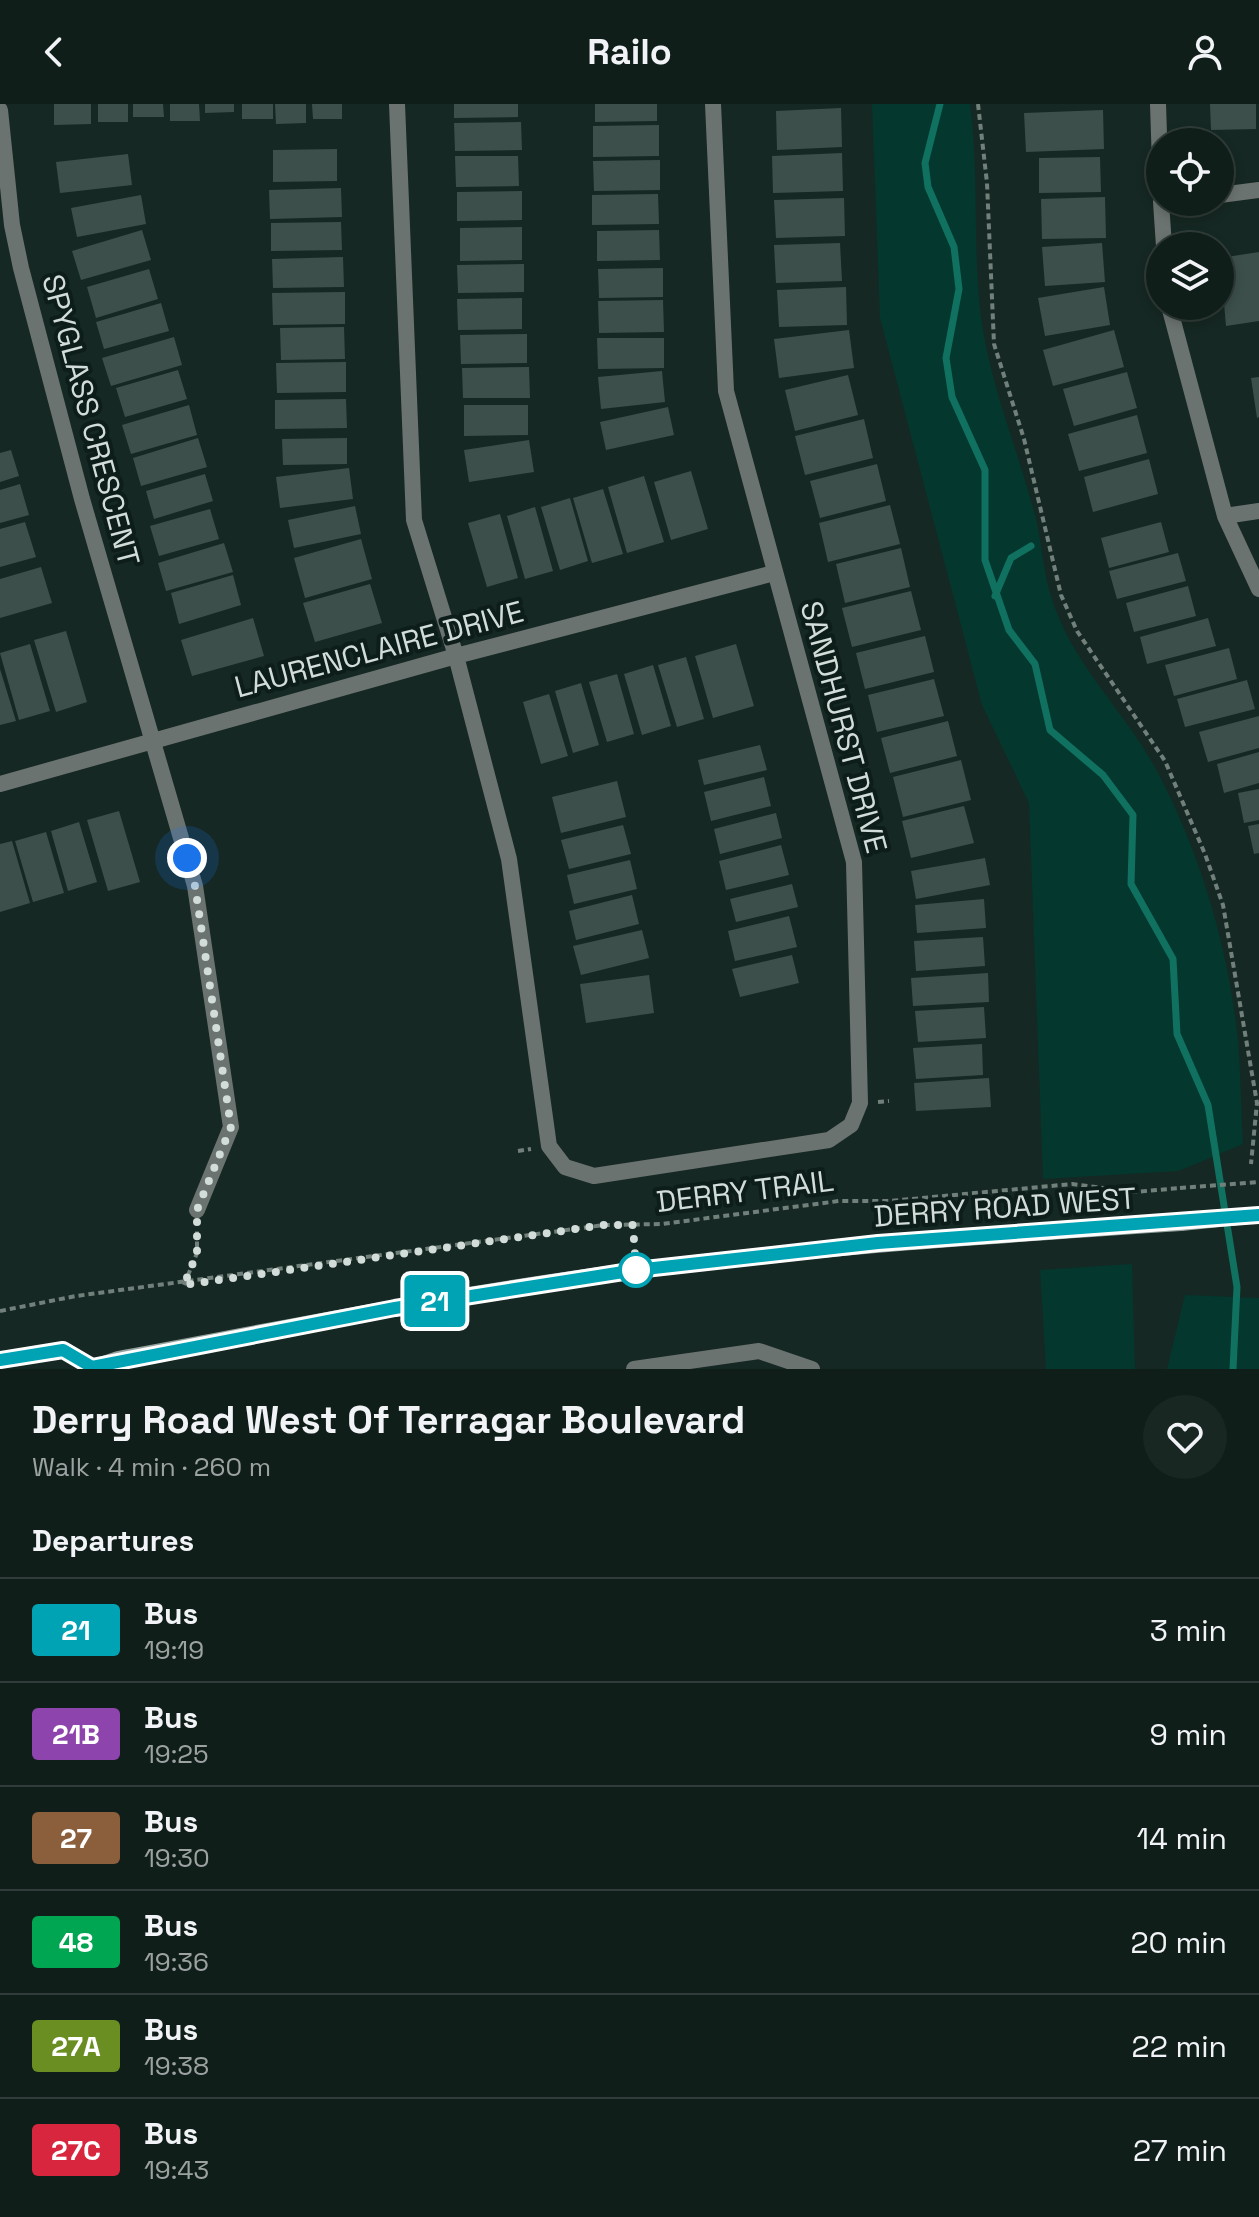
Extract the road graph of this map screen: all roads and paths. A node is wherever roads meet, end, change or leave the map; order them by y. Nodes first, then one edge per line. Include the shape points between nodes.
1 (397, 104) edge
2 (713, 104) edge
3 (978, 104) edge
4 (1158, 104) edge
5 (0, 110) edge
6 (1159, 128) edge
7 (1259, 190) edge
8 (1234, 193) edge
9 (1173, 320) edge
10 (1259, 511) edge
11 (1225, 516) junction
12 (774, 573) junction
13 (1259, 589) edge
14 (456, 656) junction
15 (154, 740) junction
16 (0, 784) edge
17 (1258, 1104) edge
18 (1251, 1164) dead end
19 (1259, 1182) edge
20 (197, 1210) joint
21 (1259, 1215) edge
22 (184, 1285) junction
23 (0, 1311) edge
24 (0, 1360) edge
25 (90, 1368) edge
26 (634, 1369) edge
27 (812, 1369) edge

1 - 14 street via 414,520
2 - 12 street, SANDHURST DRIVE via 726,391
3 - 17 path via 994,344 1024,439 1061,595 1077,631 1165,761 1205,854 1226,918
4 - 6 street
5 - 15 street, SPYGLASS CRESCENT via 21,268
7 - 8 street
9 - 11 street
10 - 11 street
11 - 13 street
12 - 14 street, LAURENCLAIRE DRIVE
12 - 14 street, SANDHURST DRIVE via 854,862 860,1103 851,1125 829,1140 594,1176 565,1167 549,1146 509,859
14 - 15 street, LAURENCLAIRE DRIVE
15 - 16 street, LAURENCLAIRE DRIVE
15 - 20 street, SPYGLASS CRESCENT via 195,886 231,1127
17 - 18 path
19 - 22 path, DERRY TRAIL, bridge via 1134,1192 1072,1184 839,1201 662,1224 604,1225
20 - 22 path via 197,1253
21 - 25 main road, DERRY ROAD WEST, bridge via 878,1243 636,1270 395,1308
22 - 23 path, DERRY TRAIL via 76,1296
24 - 25 main road, DERRY ROAD WEST via 63,1350
26 - 27 street via 759,1351

